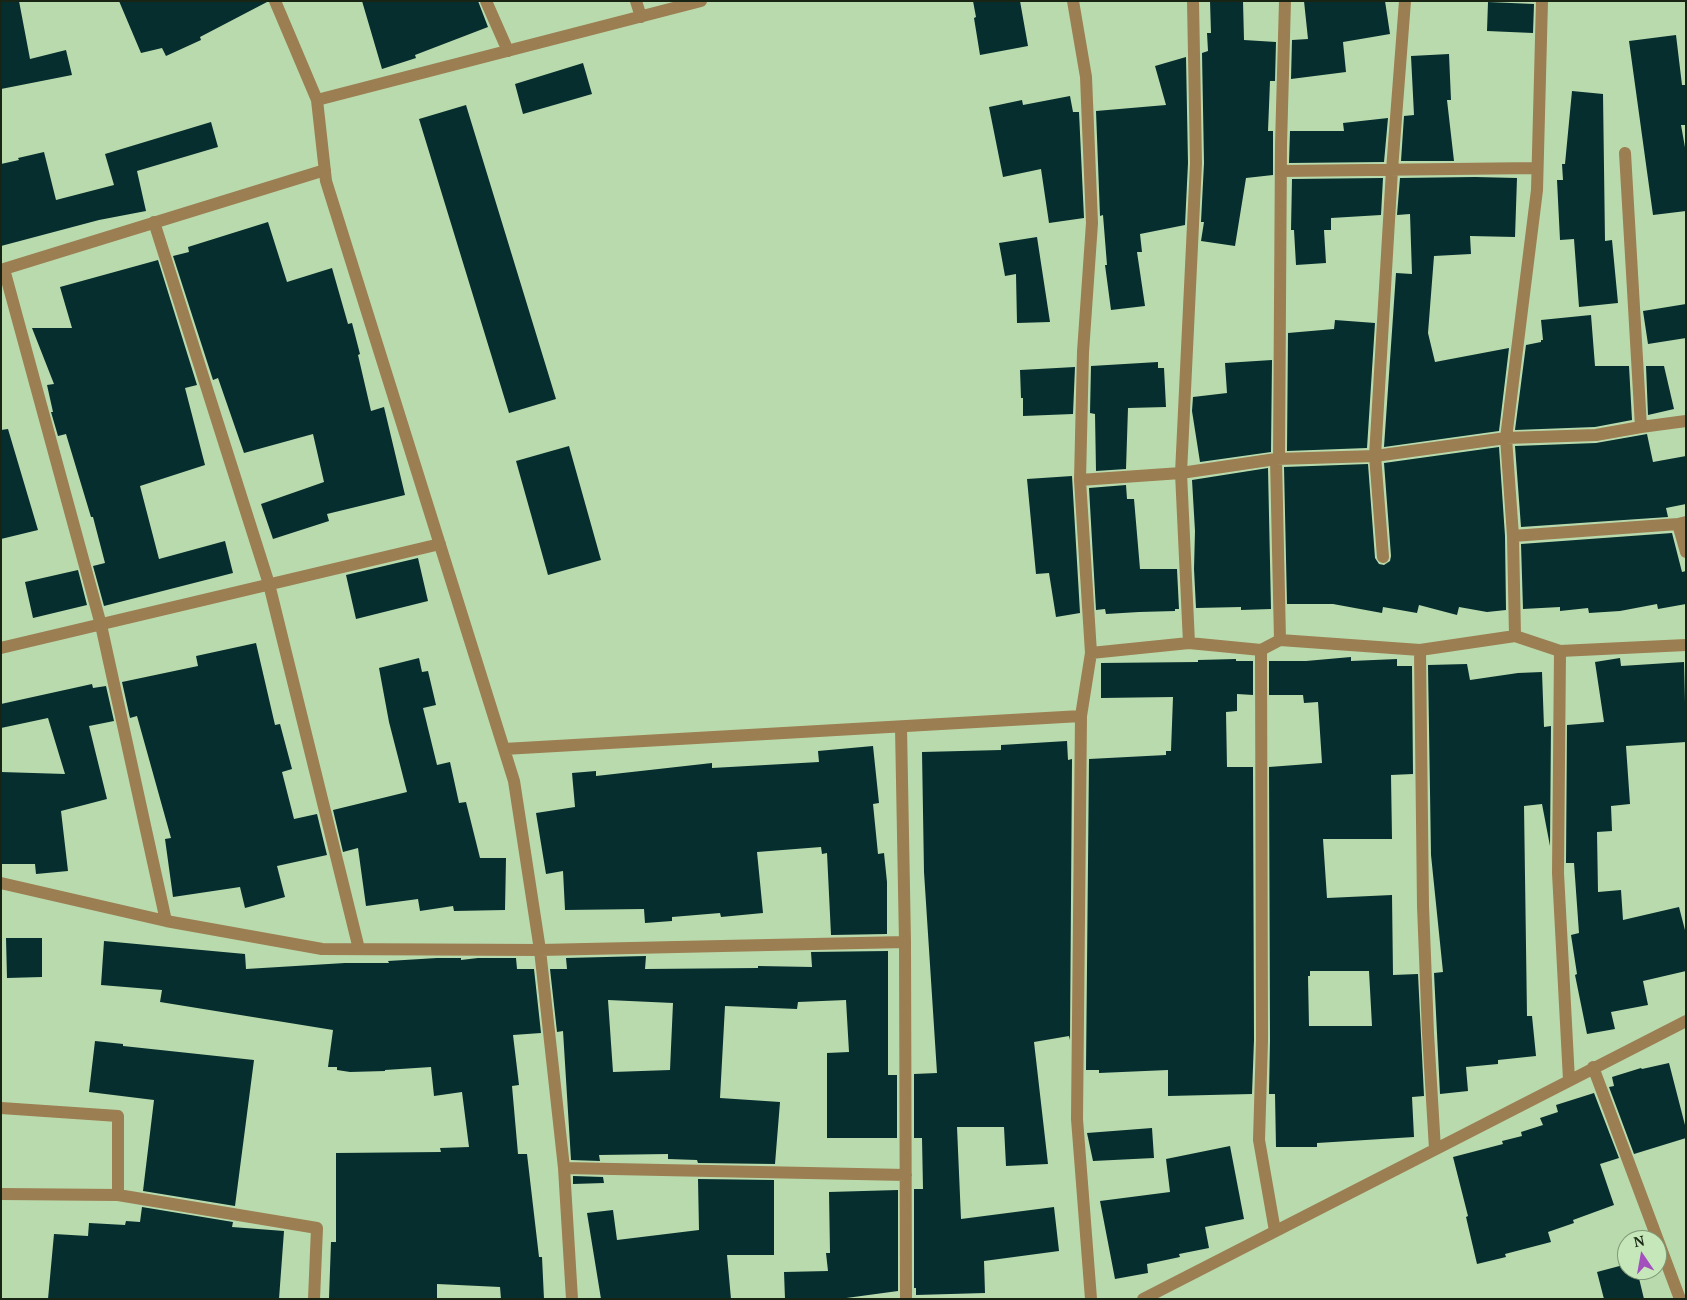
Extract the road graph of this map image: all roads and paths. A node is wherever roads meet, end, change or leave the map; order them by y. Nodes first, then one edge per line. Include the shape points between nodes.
1 (275, 1) edge
2 (486, 1) edge
3 (636, 1) edge
4 (701, 1) edge
5 (1073, 1) edge
6 (1193, 1) edge
7 (1285, 1) edge
8 (1405, 1) edge
9 (1542, 1) edge
10 (641, 17) junction
11 (508, 51) junction
12 (317, 100) junction
13 (1625, 153) dead end
14 (1538, 168) junction
15 (325, 170) junction
16 (1392, 170) junction
17 (1282, 171) junction
18 (154, 222) junction
19 (3, 270) edge
20 (1686, 421) edge
21 (1641, 427) junction
22 (1506, 438) junction
23 (1375, 456) junction
24 (1276, 459) junction
25 (1181, 473) junction
26 (1080, 480) junction
27 (1682, 523) edge
28 (1512, 536) junction
29 (440, 544) junction
30 (1686, 552) edge
31 (1383, 557) dead end
32 (269, 584) junction
33 (101, 625) junction
34 (1515, 636) junction
35 (1280, 640) junction
36 (1189, 643) junction
37 (1686, 646) edge
38 (1, 648) edge
39 (1261, 650) junction
40 (1420, 650) junction
41 (1560, 651) junction
42 (1091, 653) junction
43 (1081, 716) junction
44 (901, 727) junction
45 (504, 749) junction
46 (1, 883) edge
47 (166, 921) junction
48 (905, 942) junction
49 (360, 949) junction
50 (540, 950) junction
51 (1686, 1020) edge
52 (1593, 1067) junction
53 (1569, 1080) junction
54 (1, 1108) edge
55 (1435, 1149) junction
56 (564, 1168) junction
57 (906, 1175) junction
58 (1, 1194) edge
59 (118, 1195) junction
60 (1275, 1231) junction
61 (314, 1299) edge
62 (572, 1299) edge
63 (906, 1299) edge
64 (1091, 1299) edge
65 (1143, 1299) edge
66 (1680, 1299) edge

1 - 12 street
2 - 11 street
3 - 10 street
4 - 10 street
5 - 26 street via 1086,77 1092,223 1083,352
6 - 25 street via 1196,163
7 - 17 street
8 - 16 street
9 - 14 street
10 - 11 street
11 - 12 street
12 - 15 street
13 - 21 street
14 - 16 street
14 - 22 street
15 - 18 street
15 - 29 street
16 - 17 street
16 - 23 street
17 - 24 street via 1279,458
18 - 19 street
18 - 32 street
19 - 33 street
20 - 21 street
21 - 22 street via 1596,435
22 - 23 street
22 - 28 street
23 - 24 street
23 - 31 street
24 - 25 street
24 - 35 street
25 - 26 street
25 - 36 street
26 - 42 street
27 - 28 street
27 - 30 street
28 - 34 street
29 - 32 street
29 - 45 street
32 - 33 street
32 - 49 street
33 - 38 street
33 - 47 street
34 - 40 street
34 - 41 street
35 - 39 street
35 - 40 street
36 - 39 street
36 - 42 street
37 - 41 street
39 - 60 street via 1262,1040 1259,1140
40 - 55 street via 1423,906
41 - 53 street via 1558,873
42 - 43 street
43 - 44 street
43 - 64 street via 1077,1119
44 - 45 street
44 - 48 street
45 - 50 street via 514,781
46 - 47 street
47 - 49 street via 322,949
48 - 50 street
48 - 57 street
49 - 50 street
50 - 56 street
51 - 52 street
52 - 53 street
52 - 66 street
53 - 55 street
54 - 59 street via 118,1116
55 - 60 street
56 - 57 street
56 - 62 street
57 - 63 street
58 - 59 street
59 - 61 street via 317,1228
60 - 65 street

